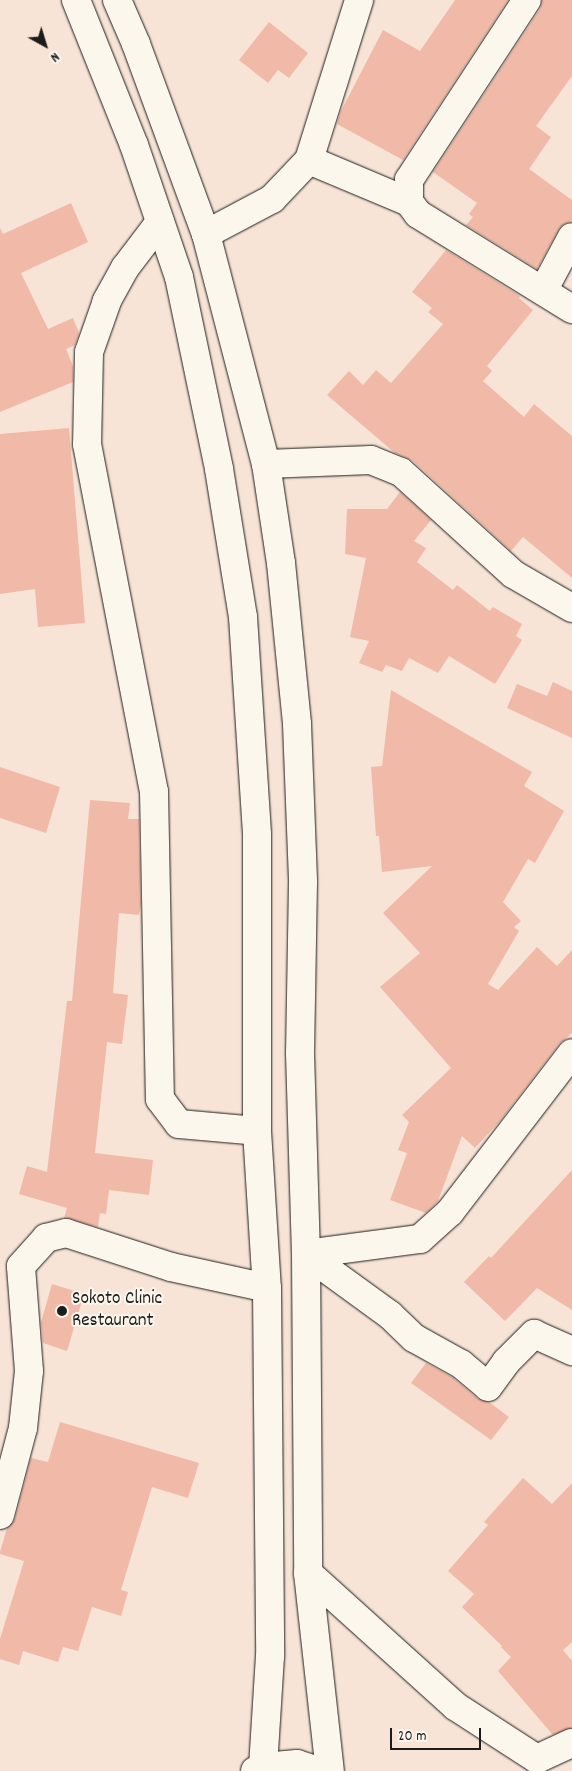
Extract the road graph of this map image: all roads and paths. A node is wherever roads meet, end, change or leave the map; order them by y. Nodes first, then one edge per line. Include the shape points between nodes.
1 (76, 0) edge
2 (117, 0) edge
3 (359, 0) edge
4 (527, 0) edge
5 (309, 160) junction
6 (409, 202) junction
7 (160, 222) junction
8 (206, 234) junction
9 (572, 237) edge
10 (543, 291) junction
11 (572, 309) edge
12 (266, 464) junction
13 (572, 608) edge
14 (572, 1053) edge
15 (257, 1131) junction
16 (306, 1254) junction
17 (267, 1288) junction
18 (572, 1351) edge
19 (0, 1515) edge
20 (308, 1573) junction
21 (572, 1742) edge
22 (530, 1765) edge
23 (259, 1769) edge
24 (319, 1771) edge
25 (330, 1771) edge

1 - 7 street via 134,145
2 - 8 street
3 - 5 street
4 - 6 street via 409,180
5 - 6 street
5 - 8 street via 272,199
6 - 10 street via 418,214
7 - 15 street via 179,276 219,469 243,617 257,835
7 - 15 street via 125,268 107,301 88,352 87,444 154,791 160,1099 179,1124
8 - 12 street
9 - 10 street
10 - 11 street
12 - 13 street via 371,460 401,472 513,574
12 - 16 street via 281,563 296,724 303,882 300,1053
14 - 16 street via 450,1212 420,1239
15 - 17 street
16 - 18 street via 390,1315 414,1338 461,1364 488,1386 534,1334
16 - 20 street
17 - 19 street via 171,1267 66,1232 46,1238 22,1266 29,1371 23,1428
17 - 23 street via 270,1656
20 - 22 street via 456,1706
20 - 25 street
21 - 22 street
23 - 24 street via 297,1764

